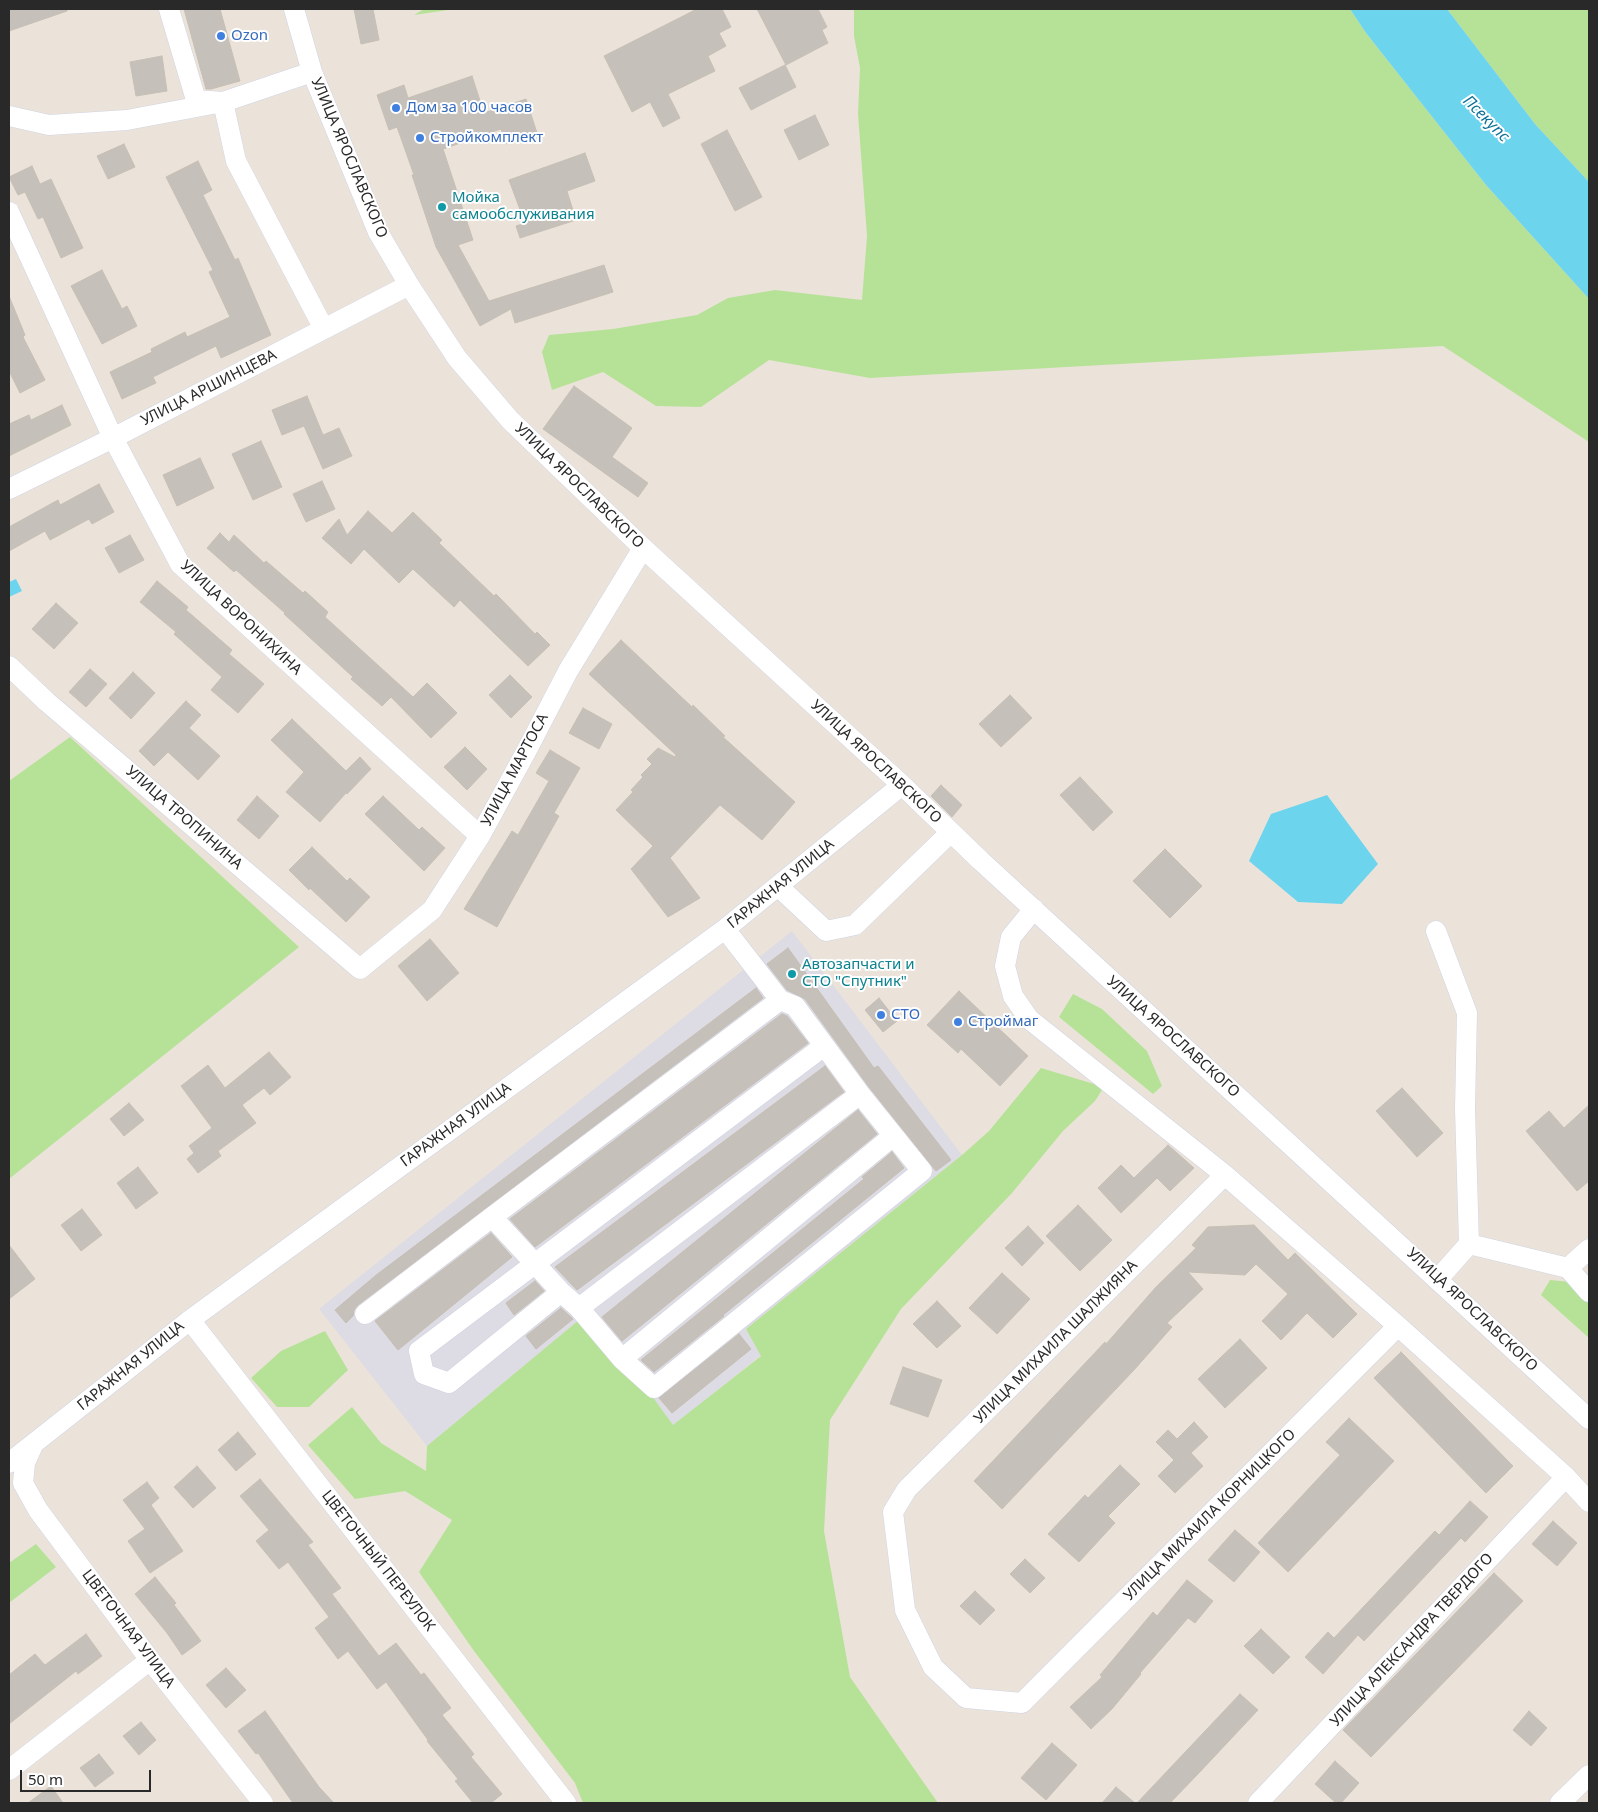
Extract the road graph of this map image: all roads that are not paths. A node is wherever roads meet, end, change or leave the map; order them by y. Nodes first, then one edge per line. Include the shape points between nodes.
1 (169, 9) edge
2 (294, 9) edge
3 (312, 72) junction
4 (222, 102) junction
5 (9, 116) edge
6 (9, 212) edge
7 (409, 285) junction
8 (324, 329) junction
9 (113, 438) junction
10 (9, 489) edge
11 (643, 548) junction
12 (9, 666) edge
13 (902, 785) junction
14 (951, 832) junction
15 (480, 836) junction
16 (778, 887) junction
17 (1034, 909) junction
18 (726, 929) junction
19 (1436, 931) dead end
20 (360, 969) joint
21 (780, 1000) junction
22 (824, 1046) junction
23 (860, 1094) junction
24 (893, 1136) junction
25 (1225, 1175) junction
26 (492, 1217) junction
27 (1469, 1244) junction
28 (1589, 1249) edge
29 (534, 1264) junction
30 (1568, 1268) junction
31 (1438, 1279) junction
32 (561, 1292) junction
33 (1589, 1292) edge
34 (579, 1308) junction
35 (365, 1314) dead end
36 (190, 1320) junction
37 (1398, 1326) junction
38 (622, 1359) junction
39 (1589, 1419) edge
40 (33, 1445) junction
41 (9, 1463) edge
42 (1566, 1477) junction
43 (1589, 1502) edge
44 (150, 1660) junction
45 (1022, 1704) joint
46 (9, 1770) edge
47 (1589, 1776) edge
48 (263, 1803) edge
49 (566, 1803) edge
50 (1258, 1803) edge
51 (1560, 1803) edge

1 - 4 street via 196,100
2 - 3 street, УЛИЦА ЯРОСЛАВСКОГО
3 - 4 street
3 - 7 street, УЛИЦА ЯРОСЛАВСКОГО via 378,232
4 - 5 street via 127,120 49,125
4 - 8 street via 236,160
6 - 9 street, УЛИЦА ВОРОНИХИНА
7 - 8 street, УЛИЦА АРШИНЦЕВА
7 - 11 street, УЛИЦА ЯРОСЛАВСКОГО via 457,358 510,420
8 - 9 street, УЛИЦА АРШИНЦЕВА
9 - 10 street, УЛИЦА АРШИНЦЕВА
9 - 15 street, УЛИЦА ВОРОНИХИНА via 180,564
11 - 13 street, УЛИЦА ЯРОСЛАВСКОГО
11 - 15 street, УЛИЦА МАРТОСА via 568,671
12 - 20 street, УЛИЦА ТРОПИНИНА
13 - 14 street, УЛИЦА ЯРОСЛАВСКОГО
13 - 16 street, ГАРАЖНАЯ УЛИЦА
14 - 16 street via 855,925 826,931
14 - 17 street, УЛИЦА ЯРОСЛАВСКОГО
15 - 20 street, УЛИЦА МАРТОСА via 432,910
16 - 18 street, ГАРАЖНАЯ УЛИЦА
17 - 25 street via 1011,937 1005,966 1013,996 1029,1019
17 - 31 street, УЛИЦА ЯРОСЛАВСКОГО
18 - 21 street
18 - 36 street, ГАРАЖНАЯ УЛИЦА
19 - 27 street via 1467,1013 1465,1109
21 - 22 street via 795,1006
21 - 26 street
22 - 23 street
22 - 29 street
23 - 24 street
23 - 34 street
24 - 38 street
24 - 38 street via 922,1171 654,1388
25 - 37 street
25 - 45 street, УЛИЦА МИХАИЛА ШАЛЖИЯНА via 907,1490 893,1512 905,1610 933,1667 966,1698
26 - 29 street
26 - 35 street
27 - 30 street
27 - 31 street
28 - 30 street
29 - 32 street
29 - 32 street via 419,1350 424,1374 449,1383
30 - 33 street
31 - 39 street, УЛИЦА ЯРОСЛАВСКОГО
32 - 34 street
34 - 38 street
36 - 40 street, ГАРАЖНАЯ УЛИЦА
36 - 49 street, ЦВЕТОЧНЫЙ ПЕРЕУЛОК
37 - 42 street
37 - 45 street, УЛИЦА МИХАИЛА КОРНИЦКОГО
40 - 41 street, ГАРАЖНАЯ УЛИЦА
40 - 44 street, ЦВЕТОЧНАЯ УЛИЦА via 25,1463 23,1483 38,1510
42 - 43 street
42 - 50 street, УЛИЦА АЛЕКСАНДРА ТВЕРДОГО
44 - 46 street
44 - 48 street, ЦВЕТОЧНАЯ УЛИЦА
47 - 51 street

